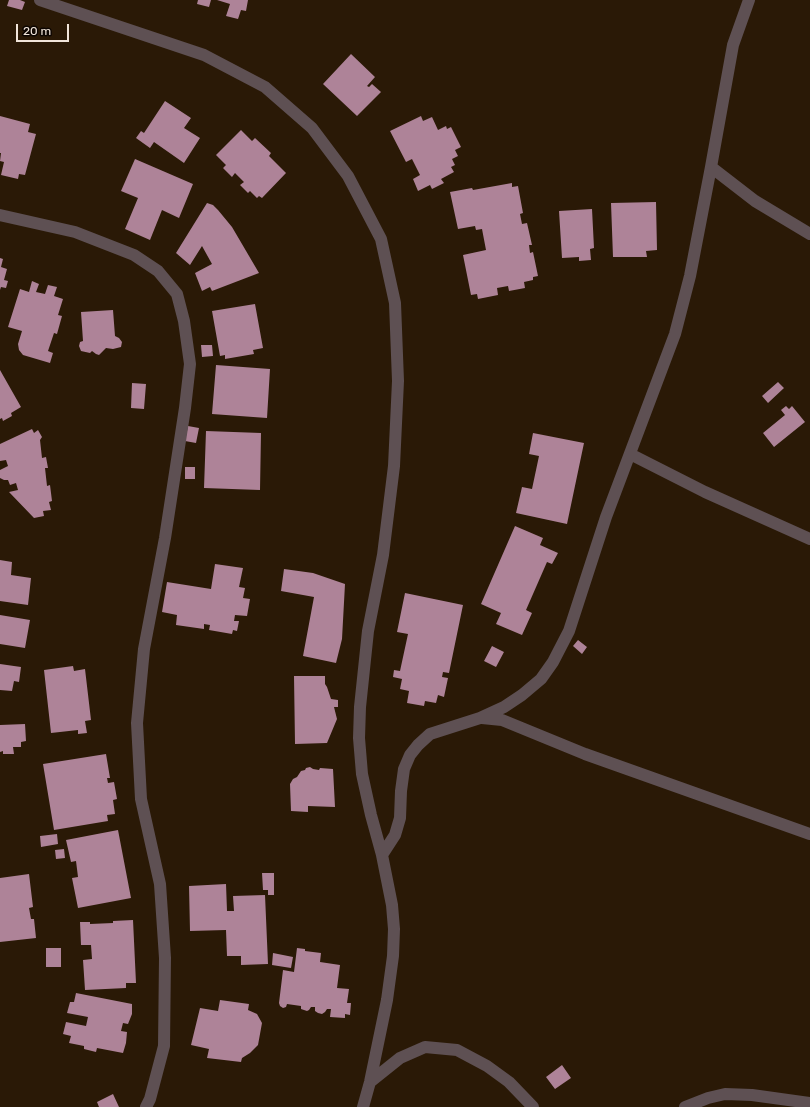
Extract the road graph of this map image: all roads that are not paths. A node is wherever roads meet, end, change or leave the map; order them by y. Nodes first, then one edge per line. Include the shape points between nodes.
1 (40, 0) edge
2 (749, 0) edge
3 (711, 167) junction
4 (0, 216) edge
5 (810, 234) edge
6 (630, 454) junction
7 (810, 539) edge
8 (480, 718) junction
9 (810, 834) edge
10 (382, 855) junction
11 (370, 1082) junction
12 (810, 1103) edge
13 (146, 1107) edge
14 (363, 1107) edge
15 (533, 1107) edge
16 (686, 1107) edge

1 - 10 street via 204,55 265,87 312,128 348,176 381,239 395,303 398,381 394,466 383,555 368,631 359,738 362,774
2 - 3 street via 732,45
3 - 5 street via 755,202
3 - 6 street via 676,334
4 - 13 street via 75,232 134,255 158,271 177,294 184,321 190,364 185,408 165,538 144,649 137,722 141,799 160,884 165,958 164,1046
6 - 7 street via 705,492
6 - 8 street via 606,517 569,631 553,662 541,679 522,695
8 - 9 street via 502,720 585,754
8 - 10 street via 430,734 410,755 404,769 400,818 395,835
10 - 11 street via 392,905 393,956
11 - 14 street
11 - 15 street via 400,1058 425,1047 457,1050 487,1066 509,1082
12 - 16 street via 726,1094

